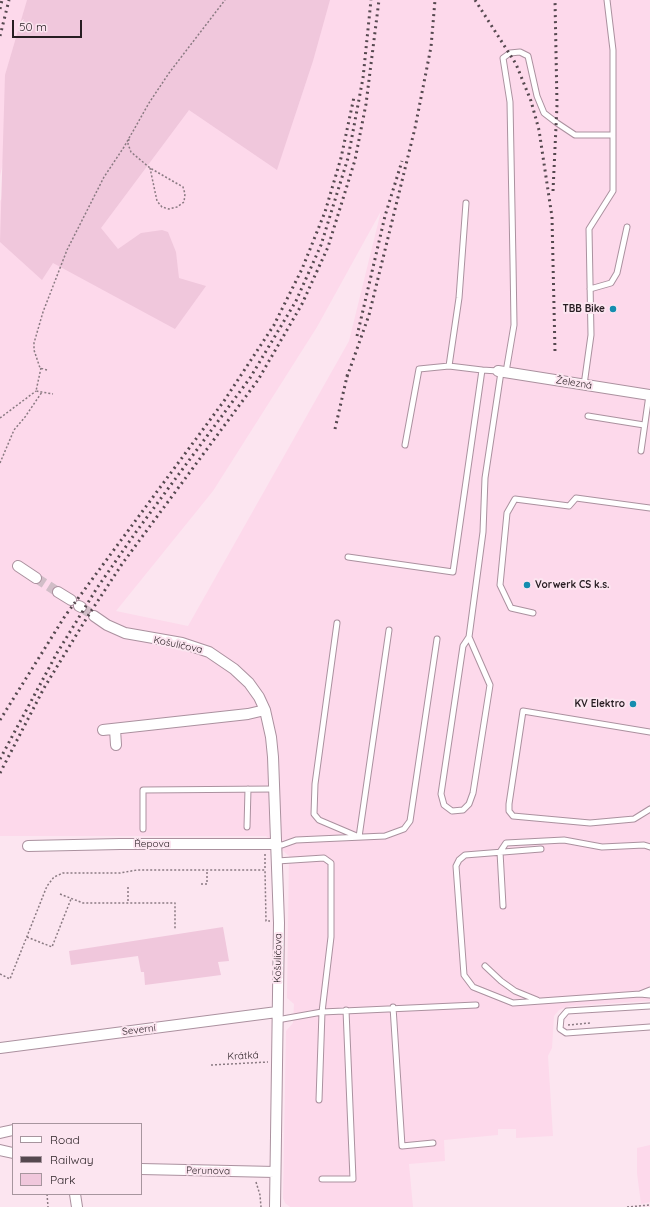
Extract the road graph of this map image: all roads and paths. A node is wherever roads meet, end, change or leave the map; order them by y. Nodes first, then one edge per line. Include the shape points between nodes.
1 (225, 0) edge
2 (607, 0) edge
3 (130, 135) junction
4 (613, 135) junction
5 (150, 168) junction
6 (466, 203) dead end
7 (627, 227) dead end
8 (590, 289) junction
9 (449, 366) junction
10 (41, 368) junction
11 (47, 370) dead end
12 (482, 370) junction
13 (502, 372) junction
14 (584, 385) junction
15 (36, 391) junction
16 (42, 392) junction
17 (53, 394) dead end
18 (649, 395) edge
19 (588, 416) dead end
20 (0, 418) edge
21 (644, 425) junction
22 (405, 445) dead end
23 (641, 451) dead end
24 (0, 464) edge
25 (650, 508) edge
26 (348, 557) dead end
27 (18, 566) dead end
28 (36, 578) tunnel mouth
29 (58, 592) tunnel mouth
30 (77, 604) tunnel mouth
31 (533, 613) dead end
32 (94, 616) tunnel mouth
33 (337, 624) dead end
34 (389, 630) dead end
35 (469, 637) junction
36 (438, 639) dead end
37 (265, 710) junction
38 (115, 729) junction
39 (103, 730) dead end
40 (650, 732) edge
41 (116, 745) dead end
42 (248, 789) junction
43 (274, 789) junction
44 (650, 809) edge
45 (248, 827) dead end
46 (143, 828) dead end
47 (359, 837) junction
48 (276, 844) junction
49 (28, 846) dead end
50 (650, 847) edge
51 (541, 849) dead end
52 (264, 851) dead end
53 (500, 852) junction
54 (277, 861) junction
55 (207, 870) junction
56 (265, 870) junction
57 (202, 884) dead end
58 (128, 887) dead end
59 (60, 894) dead end
60 (72, 898) junction
61 (128, 903) junction
62 (503, 906) dead end
63 (273, 924) dead end
64 (175, 929) dead end
65 (27, 937) junction
66 (485, 966) dead end
67 (0, 974) edge
68 (650, 990) edge
69 (640, 994) junction
70 (650, 995) edge
71 (540, 1001) junction
72 (476, 1005) dead end
73 (650, 1006) edge
74 (393, 1007) junction
75 (346, 1010) junction
76 (322, 1012) junction
77 (277, 1016) junction
78 (650, 1027) edge
79 (0, 1048) edge
80 (276, 1062) junction
81 (211, 1065) dead end
82 (319, 1100) dead end
83 (12, 1130) edge
84 (0, 1133) edge
85 (433, 1143) dead end
86 (0, 1150) edge
87 (12, 1154) edge
88 (142, 1169) edge
89 (253, 1172) junction
90 (275, 1172) junction
91 (322, 1179) dead end
92 (47, 1195) edge
93 (75, 1195) edge
94 (650, 1205) edge
95 (48, 1207) edge
96 (76, 1207) edge
97 (260, 1207) edge
98 (275, 1207) edge
99 (627, 1207) edge

1 - 3 path via 169,73
2 - 4 lane via 613,50
3 - 5 path via 130,152
3 - 10 path via 86,211 67,250 43,312 34,350
4 - 8 lane via 613,191 589,229
4 - 13 lane via 575,135 556,123 544,113 539,102 528,56 520,52 504,58 510,102 514,325
5 - 5 path via 183,187 184,202 169,209 162,207 157,201
6 - 9 lane via 460,298
7 - 8 lane via 617,273 611,283
8 - 14 lane via 591,335
9 - 12 lane
9 - 22 lane via 419,369
10 - 11 path
10 - 15 path
12 - 13 lane
12 - 26 lane via 453,572
13 - 14 street, Železná
13 - 35 lane via 485,478 483,532
14 - 18 street, Železná
15 - 16 path
15 - 20 path
16 - 17 path
16 - 24 path via 14,430
18 - 21 lane
19 - 21 lane
21 - 23 lane
25 - 31 lane via 576,498 568,506 515,499 507,513 500,586 511,608
27 - 28 street
29 - 30 street
32 - 37 street, Košuličova via 125,633 182,643 209,652 249,683
33 - 47 lane via 315,784 314,814 319,820
34 - 47 lane
35 - 35 lane via 464,646 441,794 444,805 452,811 463,810 470,804 490,685
36 - 47 lane via 410,821 404,829 385,836
37 - 38 street
37 - 43 street, Košuličova via 271,737
38 - 39 street
38 - 41 street
40 - 44 lane via 523,711 509,811 514,816 590,823 634,819
42 - 43 lane
42 - 45 lane
42 - 46 lane via 143,790
43 - 48 street, Košuličova
47 - 48 lane via 296,840 282,845
48 - 49 street, Řepova
48 - 54 street, Košuličova
50 - 53 lane via 602,847 564,840 506,843
51 - 53 lane
52 - 56 path
53 - 62 lane
53 - 71 lane via 465,855 456,866 464,975 473,987 513,1003
54 - 76 lane via 324,858 331,863 331,937
54 - 77 street, Košuličova
55 - 56 path
55 - 57 path via 207,884
55 - 65 path via 137,870 57,875 47,886
56 - 63 path via 266,921 272,921
58 - 61 path
59 - 60 path
60 - 61 path via 83,903
60 - 65 path via 52,947
61 - 64 path via 175,903
65 - 67 path via 10,979
66 - 71 lane via 501,982 515,991
68 - 69 lane
69 - 70 lane
69 - 71 lane
72 - 74 lane
73 - 78 lane via 567,1012 561,1018 560,1029 566,1033
74 - 75 lane
74 - 85 lane via 402,1146
75 - 76 lane
75 - 91 lane via 353,1179
76 - 77 lane
76 - 82 lane
77 - 79 street, Severní
77 - 80 street, Košuličova
80 - 81 path, Krátká
80 - 90 street, Košuličova
83 - 84 street
86 - 87 street
88 - 89 street, Perunova
89 - 90 street, Perunova
89 - 97 path via 260,1195
90 - 98 street, Košuličova
92 - 95 path
93 - 96 street
94 - 99 path

